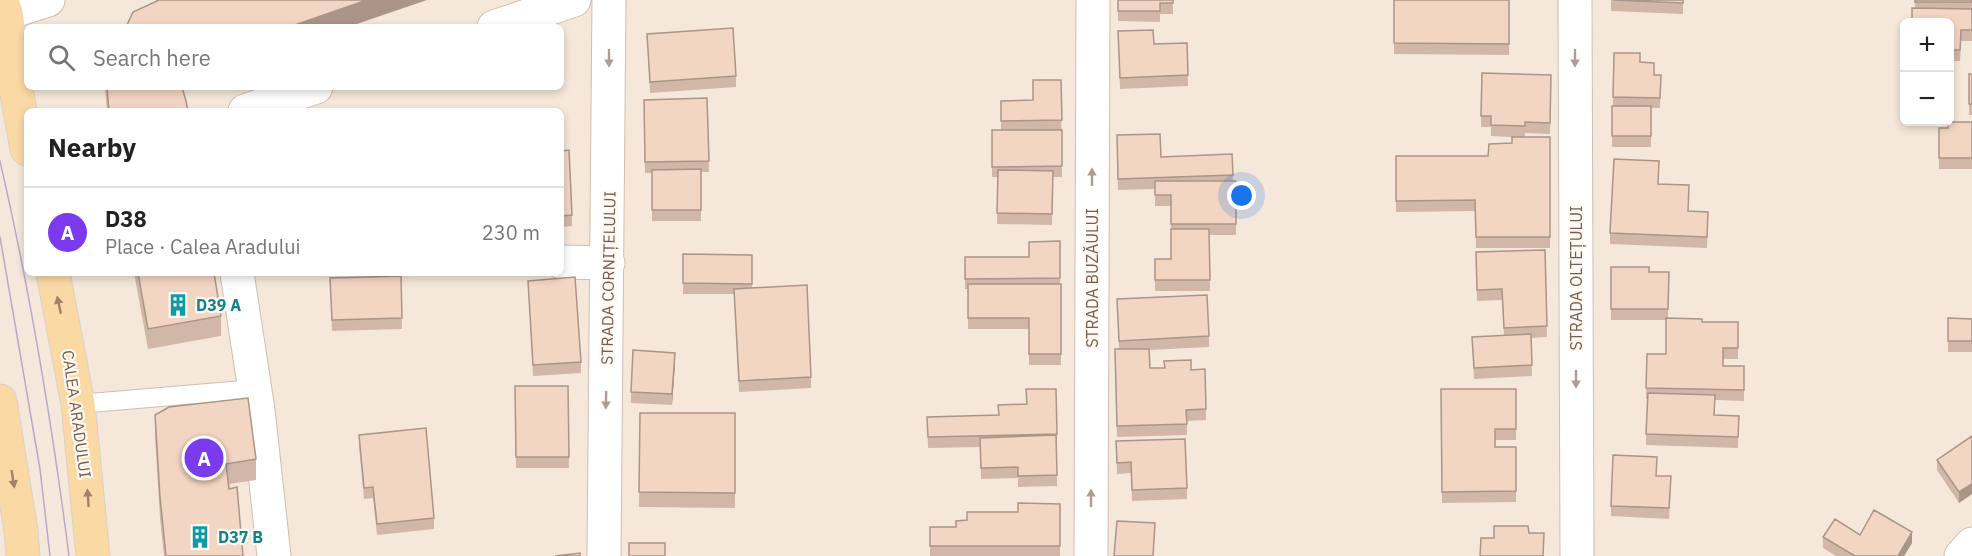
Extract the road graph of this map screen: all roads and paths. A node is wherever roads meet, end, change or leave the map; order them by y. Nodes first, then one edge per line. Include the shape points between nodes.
1 (48, 0) edge
2 (574, 0) edge
3 (609, 0) edge
4 (1093, 0) edge
5 (1575, 0) edge
6 (503, 24) edge
7 (4, 28) edge
8 (307, 90) edge
9 (254, 108) edge
10 (24, 132) edge
11 (564, 262) edge
12 (608, 263) junction
13 (54, 276) edge
14 (237, 276) edge
15 (255, 389) junction
16 (0, 401) edge
17 (78, 404) junction
18 (1972, 544) edge
19 (23, 556) edge
20 (93, 556) edge
21 (274, 556) edge
22 (604, 556) edge
23 (1091, 556) edge
24 (1577, 556) edge
25 (1961, 556) edge

1 - 7 street
2 - 6 street
3 -> 12 street, STRADA CORNIȚELULUI
23 -> 4 street, STRADA BUZĂULUI
5 -> 24 street, STRADA OLTEȚULUI
7 - 10 main road
8 - 9 street
11 - 12 street
12 -> 22 street, STRADA CORNIȚELULUI
17 -> 13 main road, CALEA ARADULUI
14 - 15 street
15 - 17 lane
15 - 21 street
16 -> 19 main road
20 -> 17 main road, CALEA ARADULUI
18 - 25 street

